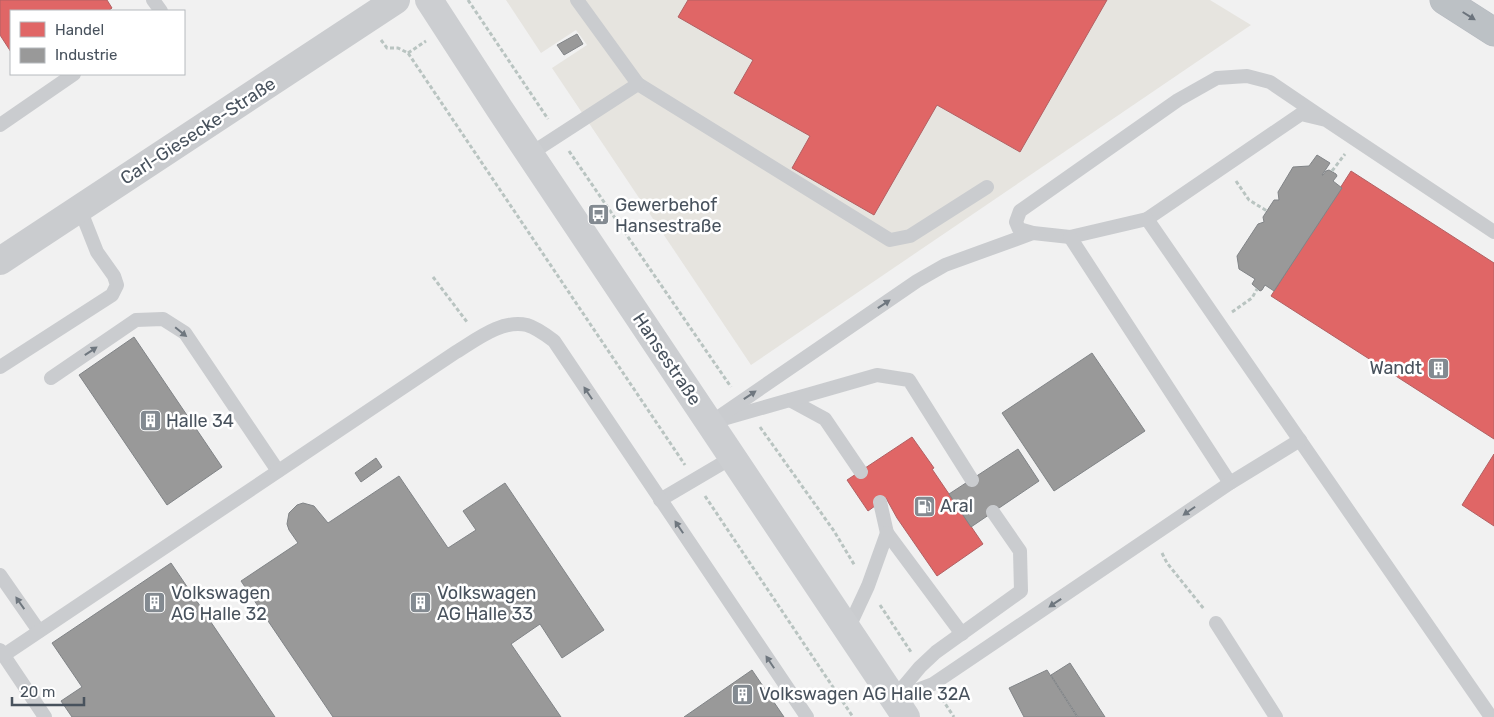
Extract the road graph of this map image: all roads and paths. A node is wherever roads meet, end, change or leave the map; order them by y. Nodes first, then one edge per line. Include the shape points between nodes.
1 (396, 0) edge
2 (430, 0) edge
3 (468, 0) edge
4 (577, 0) edge
5 (1444, 0) edge
6 (367, 19) junction
7 (1494, 32) edge
8 (73, 75) edge
9 (638, 84) junction
10 (1326, 120) junction
11 (0, 125) edge
12 (558, 136) junction
13 (530, 154) junction
14 (986, 187) dead end
15 (1249, 200) dead end
16 (80, 209) junction
17 (1267, 211) dead end
18 (1147, 219) junction
19 (1494, 232) edge
20 (1033, 233) junction
21 (1070, 237) junction
22 (0, 261) edge
23 (433, 277) dead end
24 (1257, 290) dead end
25 (1245, 303) dead end
26 (478, 338) junction
27 (0, 367) edge
28 (51, 378) dead end
29 (790, 400) junction
30 (745, 407) junction
31 (710, 423) junction
32 (1300, 440) junction
33 (733, 457) junction
34 (278, 471) junction
35 (861, 472) dead end
36 (694, 479) junction
37 (972, 480) dead end
38 (1230, 483) junction
39 (660, 500) junction
40 (880, 502) dead end
41 (993, 512) dead end
42 (887, 532) junction
43 (1152, 537) junction
44 (0, 575) edge
45 (868, 586) junction
46 (1216, 623) joint
47 (848, 629) junction
48 (39, 631) junction
49 (962, 634) junction
50 (2, 652) edge
51 (920, 667) junction
52 (933, 684) junction
53 (900, 708) edge
54 (45, 717) edge
55 (807, 717) edge
56 (853, 717) edge
57 (954, 717) edge
58 (1276, 717) edge
59 (1491, 717) edge

1 - 6 street, Carl-Giesecke-Straße
2 - 13 main road, Hansestraße
3 - 12 path
4 - 9 lane
5 -> 7 highway
6 - 16 street, Carl-Giesecke-Straße
6 - 36 path via 387,48 398,48 408,53
8 - 11 lane
9 - 12 lane
9 - 14 lane via 890,240 910,236
10 - 18 lane via 1301,114
10 - 19 lane
10 - 20 lane via 1270,82 1247,76 1217,78 1178,100 1020,211 1016,222 1020,229
12 - 13 lane
12 - 30 path
13 - 31 main road, Hansestraße
15 - 17 path
16 - 22 street, Carl-Giesecke-Straße
16 - 27 lane via 97,252 114,276 115,290
18 - 21 lane
18 - 32 lane
20 - 21 lane
30 -> 20 lane via 917,281 945,265
21 - 38 lane
23 - 26 path
24 - 25 path
26 - 34 lane
39 -> 26 lane via 554,341 526,325 510,325
28 -> 34 lane via 136,320 163,319 185,333
29 - 30 lane
29 - 35 lane via 824,419
29 - 37 lane via 876,375 909,380
30 - 31 lane
30 - 45 path via 834,531
31 - 33 main road, Hansestraße
32 - 38 lane
32 - 59 lane
33 - 36 lane
33 - 47 main road, Hansestraße
34 - 48 lane
36 - 39 lane
36 - 56 path
38 -> 43 lane
55 -> 39 lane
40 - 42 lane
41 - 49 lane via 1020,551 1021,591
42 - 45 lane
42 - 49 lane
43 - 46 path via 1167,564
43 -> 52 lane
48 -> 44 lane
45 - 47 lane
45 - 51 path
46 - 58 lane
47 - 53 main road, Hansestraße
48 - 50 lane
49 - 51 lane
50 - 54 lane
51 - 53 lane
52 - 53 lane
52 - 57 path

